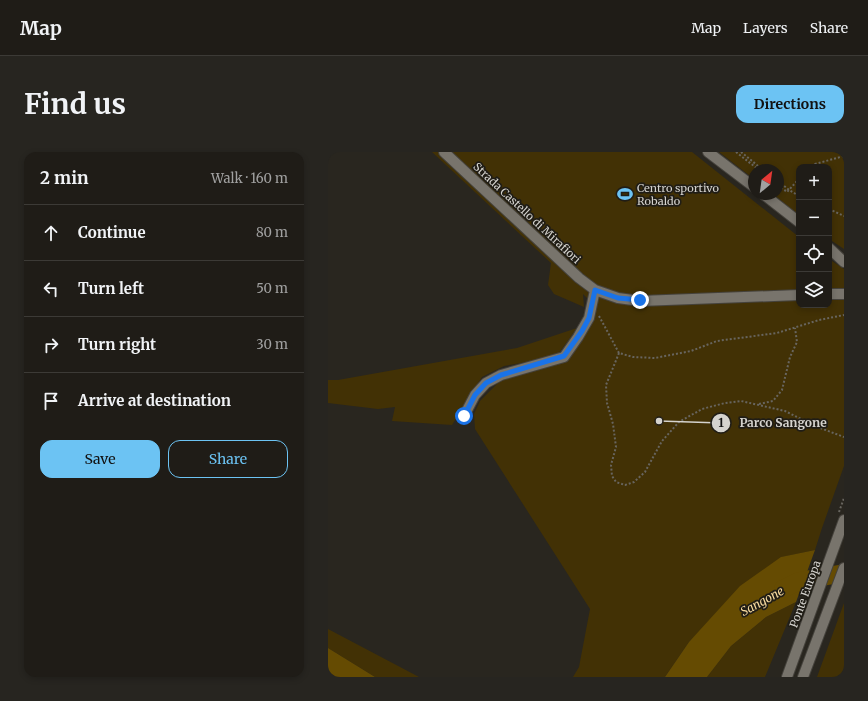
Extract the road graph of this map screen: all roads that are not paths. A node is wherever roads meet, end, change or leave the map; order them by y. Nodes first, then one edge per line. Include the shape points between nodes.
1 (444, 152) edge
2 (708, 152) edge
3 (748, 182) edge
4 (771, 200) edge
5 (796, 220) edge
6 (832, 246) edge
7 (832, 251) edge
8 (844, 253) edge
9 (844, 262) edge
10 (595, 290) junction
11 (832, 294) edge
12 (844, 294) edge
13 (796, 295) edge
14 (464, 416) dead end
15 (844, 520) edge
16 (844, 568) edge
17 (787, 677) edge
18 (802, 677) edge

1 - 10 street, Strada Castello di Mirafiori
2 - 3 street
4 - 5 street
6 - 8 street
7 - 9 street
10 - 13 street, Strada Castello di Mirafiori via 618,298 640,300
10 - 14 street via 589,318 564,356 501,375 486,383 475,395
11 - 12 street
15 - 17 street, Ponte Europa
16 - 18 street

